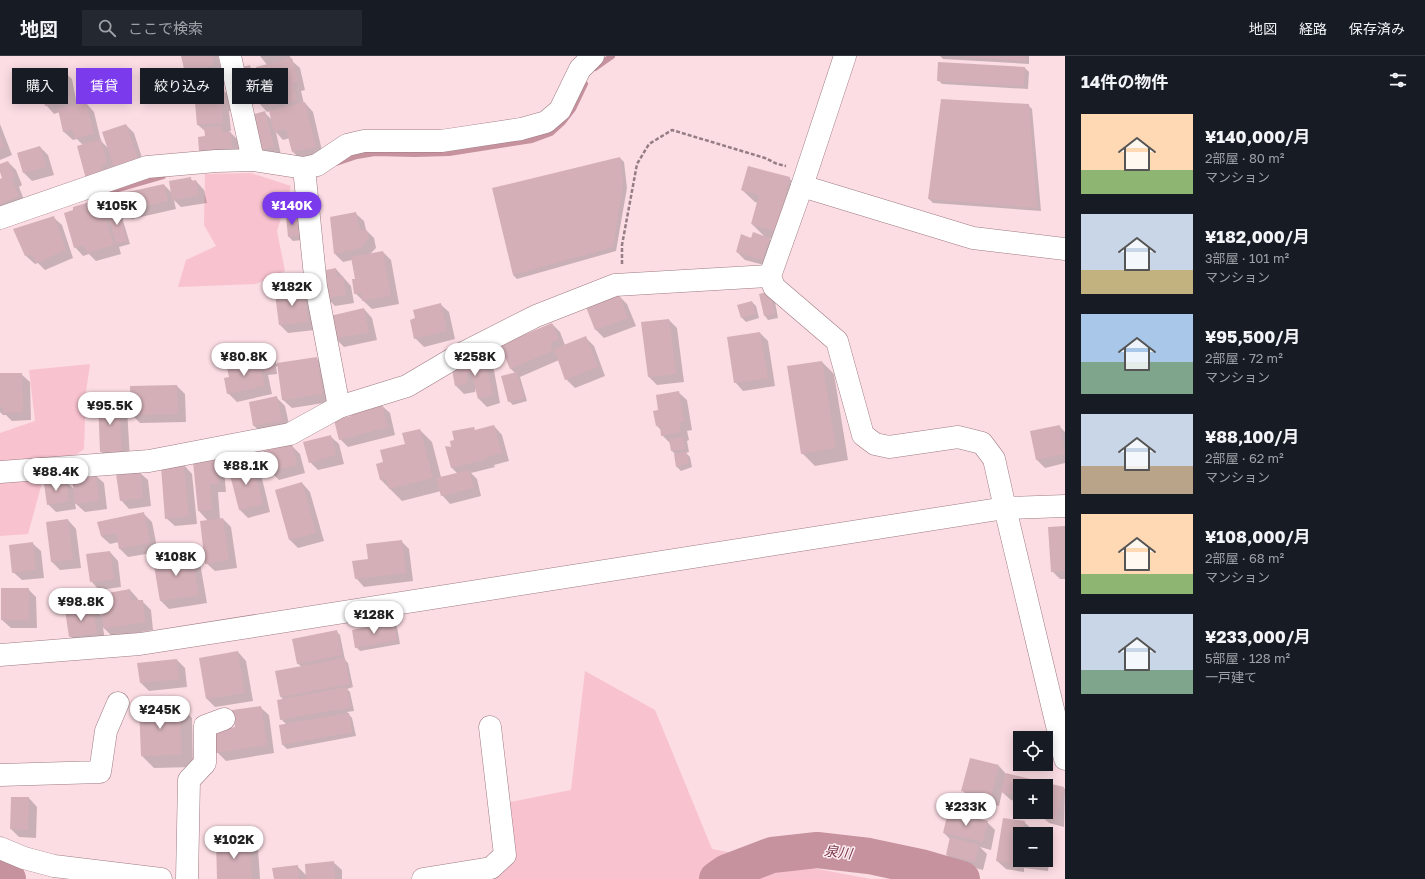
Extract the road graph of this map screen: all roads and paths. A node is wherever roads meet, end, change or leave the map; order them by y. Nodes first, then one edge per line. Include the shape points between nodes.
1 (230, 56) edge
2 (593, 56) edge
3 (845, 56) edge
4 (253, 160) junction
5 (304, 172) junction
6 (805, 179) junction
7 (0, 218) edge
8 (1065, 249) edge
9 (770, 276) junction
10 (622, 284) junction
11 (339, 407) junction
12 (0, 472) edge
13 (1065, 506) edge
14 (1005, 508) junction
15 (0, 655) edge
16 (118, 704) dead end
17 (224, 719) dead end
18 (490, 726) dead end
19 (1065, 759) edge
20 (0, 775) edge
21 (0, 848) edge
22 (161, 879) edge
23 (187, 879) edge
24 (423, 879) edge

1 - 4 street
2 - 5 street via 580,69 560,110 546,122 522,129 441,141 364,141 347,145
3 - 6 street
4 - 5 street
4 - 7 street via 148,167
5 - 11 street via 316,286
6 - 8 street via 973,238
6 - 9 street
6 - 10 path via 765,158 672,130 649,144 637,164 622,245
9 - 10 street
9 - 14 street via 774,287 838,341 863,435 876,444 889,447 958,436 982,443 994,459
10 - 11 street via 536,316 461,354 408,386
11 - 12 street via 290,434 148,461
13 - 14 street
14 - 15 street via 140,644
14 - 19 street
16 - 20 street via 106,731 100,772
17 - 23 street via 205,726 205,763 189,780
18 - 24 street via 505,855 491,868
21 - 22 street via 54,866

